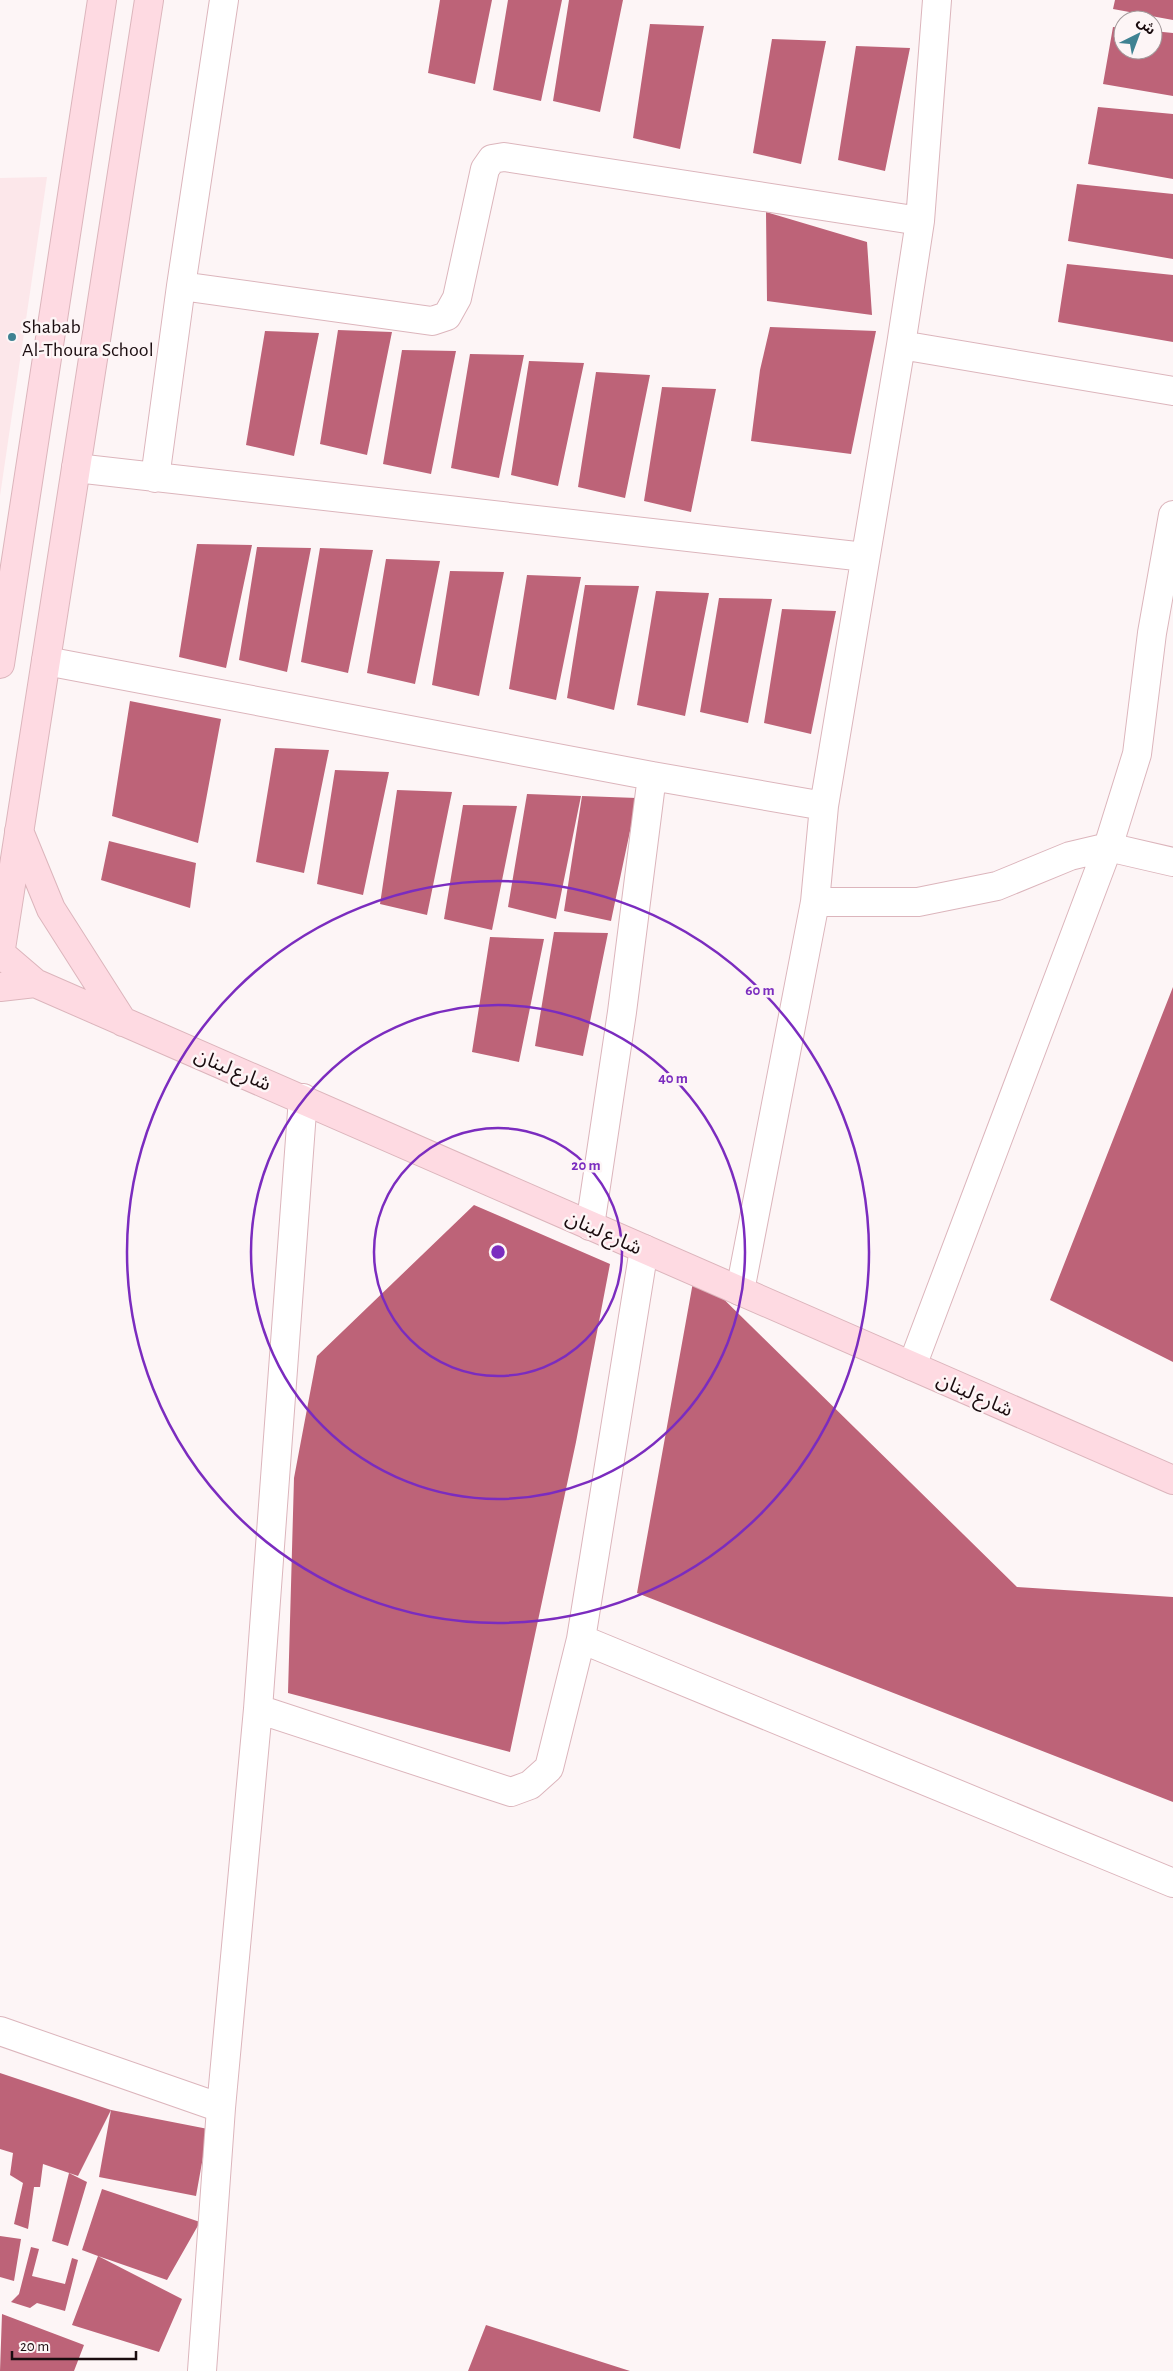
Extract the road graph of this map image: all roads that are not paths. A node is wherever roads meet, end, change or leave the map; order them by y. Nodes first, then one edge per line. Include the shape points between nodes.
1 (102, 0) edge
2 (149, 0) edge
3 (224, 0) edge
4 (937, 0) edge
5 (920, 221) junction
6 (181, 286) junction
7 (901, 345) junction
8 (1173, 391) edge
9 (76, 468) junction
10 (155, 478) junction
11 (1173, 514) edge
12 (865, 557) junction
13 (1163, 635) edge
14 (46, 662) junction
15 (0, 664) edge
16 (652, 776) junction
17 (824, 806) junction
18 (19, 831) junction
19 (1108, 847) junction
20 (1173, 862) edge
21 (815, 902) junction
22 (0, 954) edge
23 (35, 983) junction
24 (0, 987) edge
25 (123, 1022) junction
26 (303, 1098) junction
27 (590, 1226) junction
28 (644, 1249) junction
29 (740, 1291) junction
30 (912, 1366) junction
31 (1173, 1480) edge
32 (581, 1639) junction
33 (258, 1709) junction
34 (1173, 1883) edge
35 (0, 2031) edge
36 (221, 2108) junction
37 (202, 2371) edge

1 - 15 street
2 - 9 street
3 - 6 street
4 - 5 street
5 - 6 street via 504,157 492,159 485,169 456,298 447,316 432,320
5 - 7 street
6 - 10 street
7 - 8 street
7 - 12 street
9 - 10 street
9 - 14 street
10 - 12 street
11 - 13 street
12 - 17 street
13 - 19 street via 1137,754
14 - 16 street
14 - 18 street
16 - 17 street
16 - 27 street
17 - 21 street
18 - 22 street
18 - 25 street via 51,909
19 - 20 street
19 - 21 street via 1070,856 998,886 918,902
19 - 30 street
21 - 29 street
22 - 23 street, شارع لبنان
23 - 24 street
23 - 25 street, شارع لبنان
25 - 26 street, شارع لبنان
26 - 27 street, شارع لبنان
26 - 33 street
27 - 28 street, شارع لبنان
28 - 29 street, شارع لبنان
28 - 32 street
29 - 30 street, شارع لبنان
30 - 31 street, شارع لبنان
32 - 33 street via 549,1768 530,1785 511,1792
32 - 34 street
33 - 36 street
35 - 36 street
36 - 37 street

